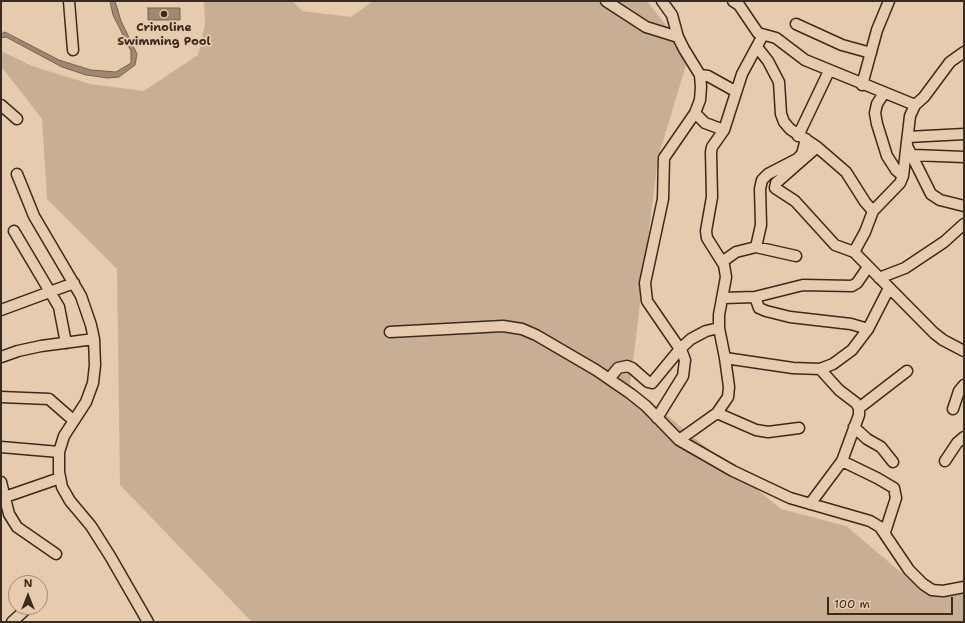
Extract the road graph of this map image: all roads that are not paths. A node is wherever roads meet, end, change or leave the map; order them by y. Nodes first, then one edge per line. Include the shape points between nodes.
1 (69, 1) edge
2 (606, 1) edge
3 (662, 1) edge
4 (733, 1) edge
5 (889, 1) edge
6 (744, 5) edge
7 (796, 24) dead end
8 (763, 35) junction
9 (678, 37) junction
10 (757, 47) junction
11 (72, 50) dead end
12 (964, 52) edge
13 (871, 53) junction
14 (829, 71) junction
15 (700, 75) junction
16 (862, 84) junction
17 (735, 91) junction
18 (884, 93) junction
19 (1, 105) edge
20 (915, 105) junction
21 (695, 112) junction
22 (17, 118) dead end
23 (724, 130) junction
24 (964, 134) edge
25 (802, 138) junction
26 (907, 142) junction
27 (817, 147) junction
28 (913, 155) junction
29 (964, 157) edge
30 (17, 174) dead end
31 (904, 176) junction
32 (964, 206) edge
33 (873, 211) junction
34 (964, 224) edge
35 (14, 230) dead end
36 (756, 247) junction
37 (854, 252) junction
38 (796, 256) dead end
39 (722, 262) junction
40 (868, 267) junction
41 (879, 278) junction
42 (74, 283) junction
43 (890, 288) junction
44 (51, 292) junction
45 (754, 297) junction
46 (723, 298) junction
47 (1, 310) edge
48 (718, 328) junction
49 (868, 329) junction
50 (390, 332) dead end
51 (94, 339) junction
52 (66, 343) junction
53 (680, 349) junction
54 (964, 351) edge
55 (1, 357) edge
56 (726, 358) junction
57 (820, 369) junction
58 (907, 371) dead end
59 (609, 379) junction
60 (964, 385) edge
61 (1, 397) edge
62 (859, 408) junction
63 (953, 409) dead end
64 (717, 413) junction
65 (657, 418) junction
66 (73, 420) junction
67 (854, 427) junction
68 (799, 428) dead end
69 (964, 437) edge
70 (680, 440) junction
71 (1, 447) edge
72 (59, 452) junction
73 (842, 461) junction
74 (945, 461) dead end
75 (893, 462) dead end
76 (60, 478) junction
77 (1, 482) edge
78 (5, 497) junction
79 (810, 504) junction
80 (884, 532) junction
81 (56, 554) dead end
82 (964, 586) edge
83 (20, 615) edge
84 (12, 622) edge
85 (148, 622) edge

1 - 11 street
2 - 9 street via 646,27
3 - 9 street via 672,15
4 - 6 street
5 - 13 street
6 - 8 street via 754,28
7 - 13 street via 842,45
8 - 10 street
8 - 14 street via 776,38 805,60
9 - 15 street
10 - 17 street
10 - 25 street via 779,82 784,122
12 - 20 street via 950,62
13 - 16 street
14 - 16 street
14 - 25 street
15 - 17 street via 708,76
15 - 21 street via 700,100
16 - 18 street
17 - 23 street
18 - 20 street
18 - 31 street via 877,104 877,124 887,156 896,170
19 - 22 street
20 - 26 street via 910,116
21 - 23 street via 704,123
21 - 53 street via 664,158 663,199 645,283 646,301
23 - 39 street via 712,147 712,196 706,231 711,246
24 - 26 street
25 - 27 street
25 - 36 street via 804,149 798,159 768,174 762,180 761,225
26 - 28 street
26 - 31 street
27 - 33 street via 846,172
27 - 37 street via 776,183 775,188 795,201 835,245
28 - 29 street
28 - 32 street via 931,194 940,200
30 - 42 street via 34,216
31 - 33 street
33 - 37 street
34 - 41 street via 944,242 905,268
35 - 44 street
36 - 38 street
36 - 39 street via 736,252
37 - 40 street
39 - 46 street via 726,277
40 - 41 street
40 - 45 street via 852,286 803,284
41 - 43 street
42 - 44 street
42 - 51 street via 87,312
43 - 49 street
43 - 54 street via 934,333
44 - 47 street
44 - 52 street via 62,317
45 - 46 street
45 - 49 street via 759,308 766,311
46 - 48 street
48 - 53 street via 698,334
48 - 56 street
49 - 57 street via 844,357
50 - 59 street via 503,326 522,329 536,334
51 - 52 street
51 - 66 street via 93,383 86,402
52 - 55 street via 41,346
53 - 59 street via 652,383 627,366 618,368
53 - 65 street via 685,360 683,376
56 - 57 street via 793,368
56 - 64 street via 728,397
57 - 62 street via 839,390 856,402
58 - 62 street
59 - 65 street via 646,406
60 - 63 street via 959,391
61 - 66 street via 49,399
62 - 67 street
64 - 68 street via 756,430 768,432
64 - 70 street
65 - 70 street
66 - 72 street
67 - 73 street
67 - 75 street via 881,447
69 - 74 street
70 - 79 street via 765,488
71 - 72 street
72 - 76 street
73 - 79 street
73 - 80 street via 894,488 896,498
76 - 78 street
76 - 85 street via 70,501 103,544
77 - 78 street
78 - 81 street via 9,514 17,527
79 - 80 street via 870,521
80 - 82 street via 909,570 923,584 932,590 943,591
83 - 84 street

